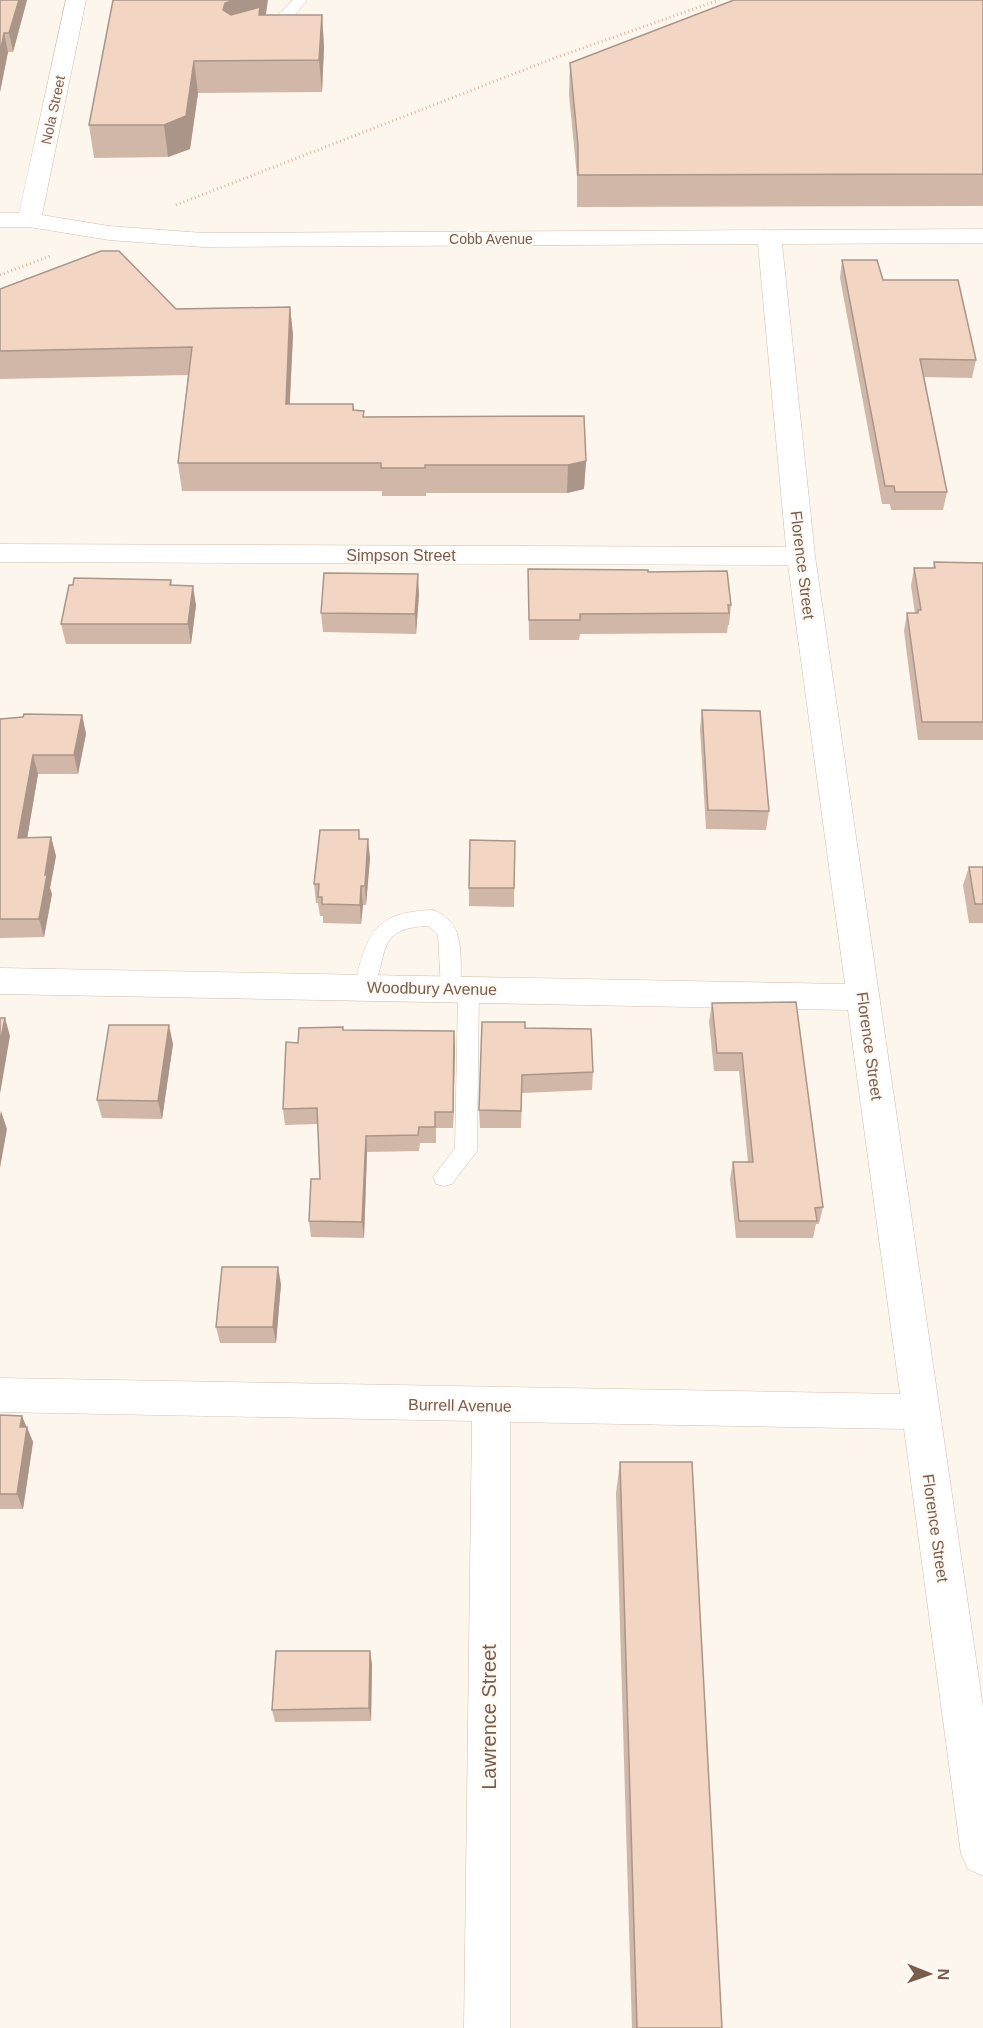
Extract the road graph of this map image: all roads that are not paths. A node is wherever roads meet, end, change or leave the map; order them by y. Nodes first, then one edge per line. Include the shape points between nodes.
1 (76, 0) edge
2 (300, 0) edge
3 (246, 37) edge
4 (0, 220) edge
5 (29, 220) junction
6 (983, 236) edge
7 (769, 237) junction
8 (0, 553) edge
9 (801, 556) junction
10 (0, 981) edge
11 (364, 987) junction
12 (460, 989) junction
13 (863, 996) junction
14 (444, 1177) dead end
15 (0, 1395) edge
16 (491, 1405) junction
17 (920, 1412) junction
18 (983, 1854) edge
19 (487, 2028) edge

1 - 5 street, Nola Street
2 - 3 lane via 278,22
4 - 5 street, Cobb Avenue
5 - 7 street, Cobb Avenue via 109,233 203,240
6 - 7 street, Cobb Avenue
7 - 9 street, Florence Street
8 - 9 street, Simpson Street
9 - 13 street, Florence Street
10 - 11 street, Woodbury Avenue
11 - 12 street, Woodbury Avenue
11 - 12 lane via 378,936 395,924 433,918 448,933
12 - 13 street, Woodbury Avenue
12 - 14 lane via 466,1151
13 - 17 street, Florence Street
15 - 16 street, Burrell Avenue
16 - 17 street, Burrell Avenue
16 - 19 street, Lawrence Street
17 - 18 street, Florence Street

